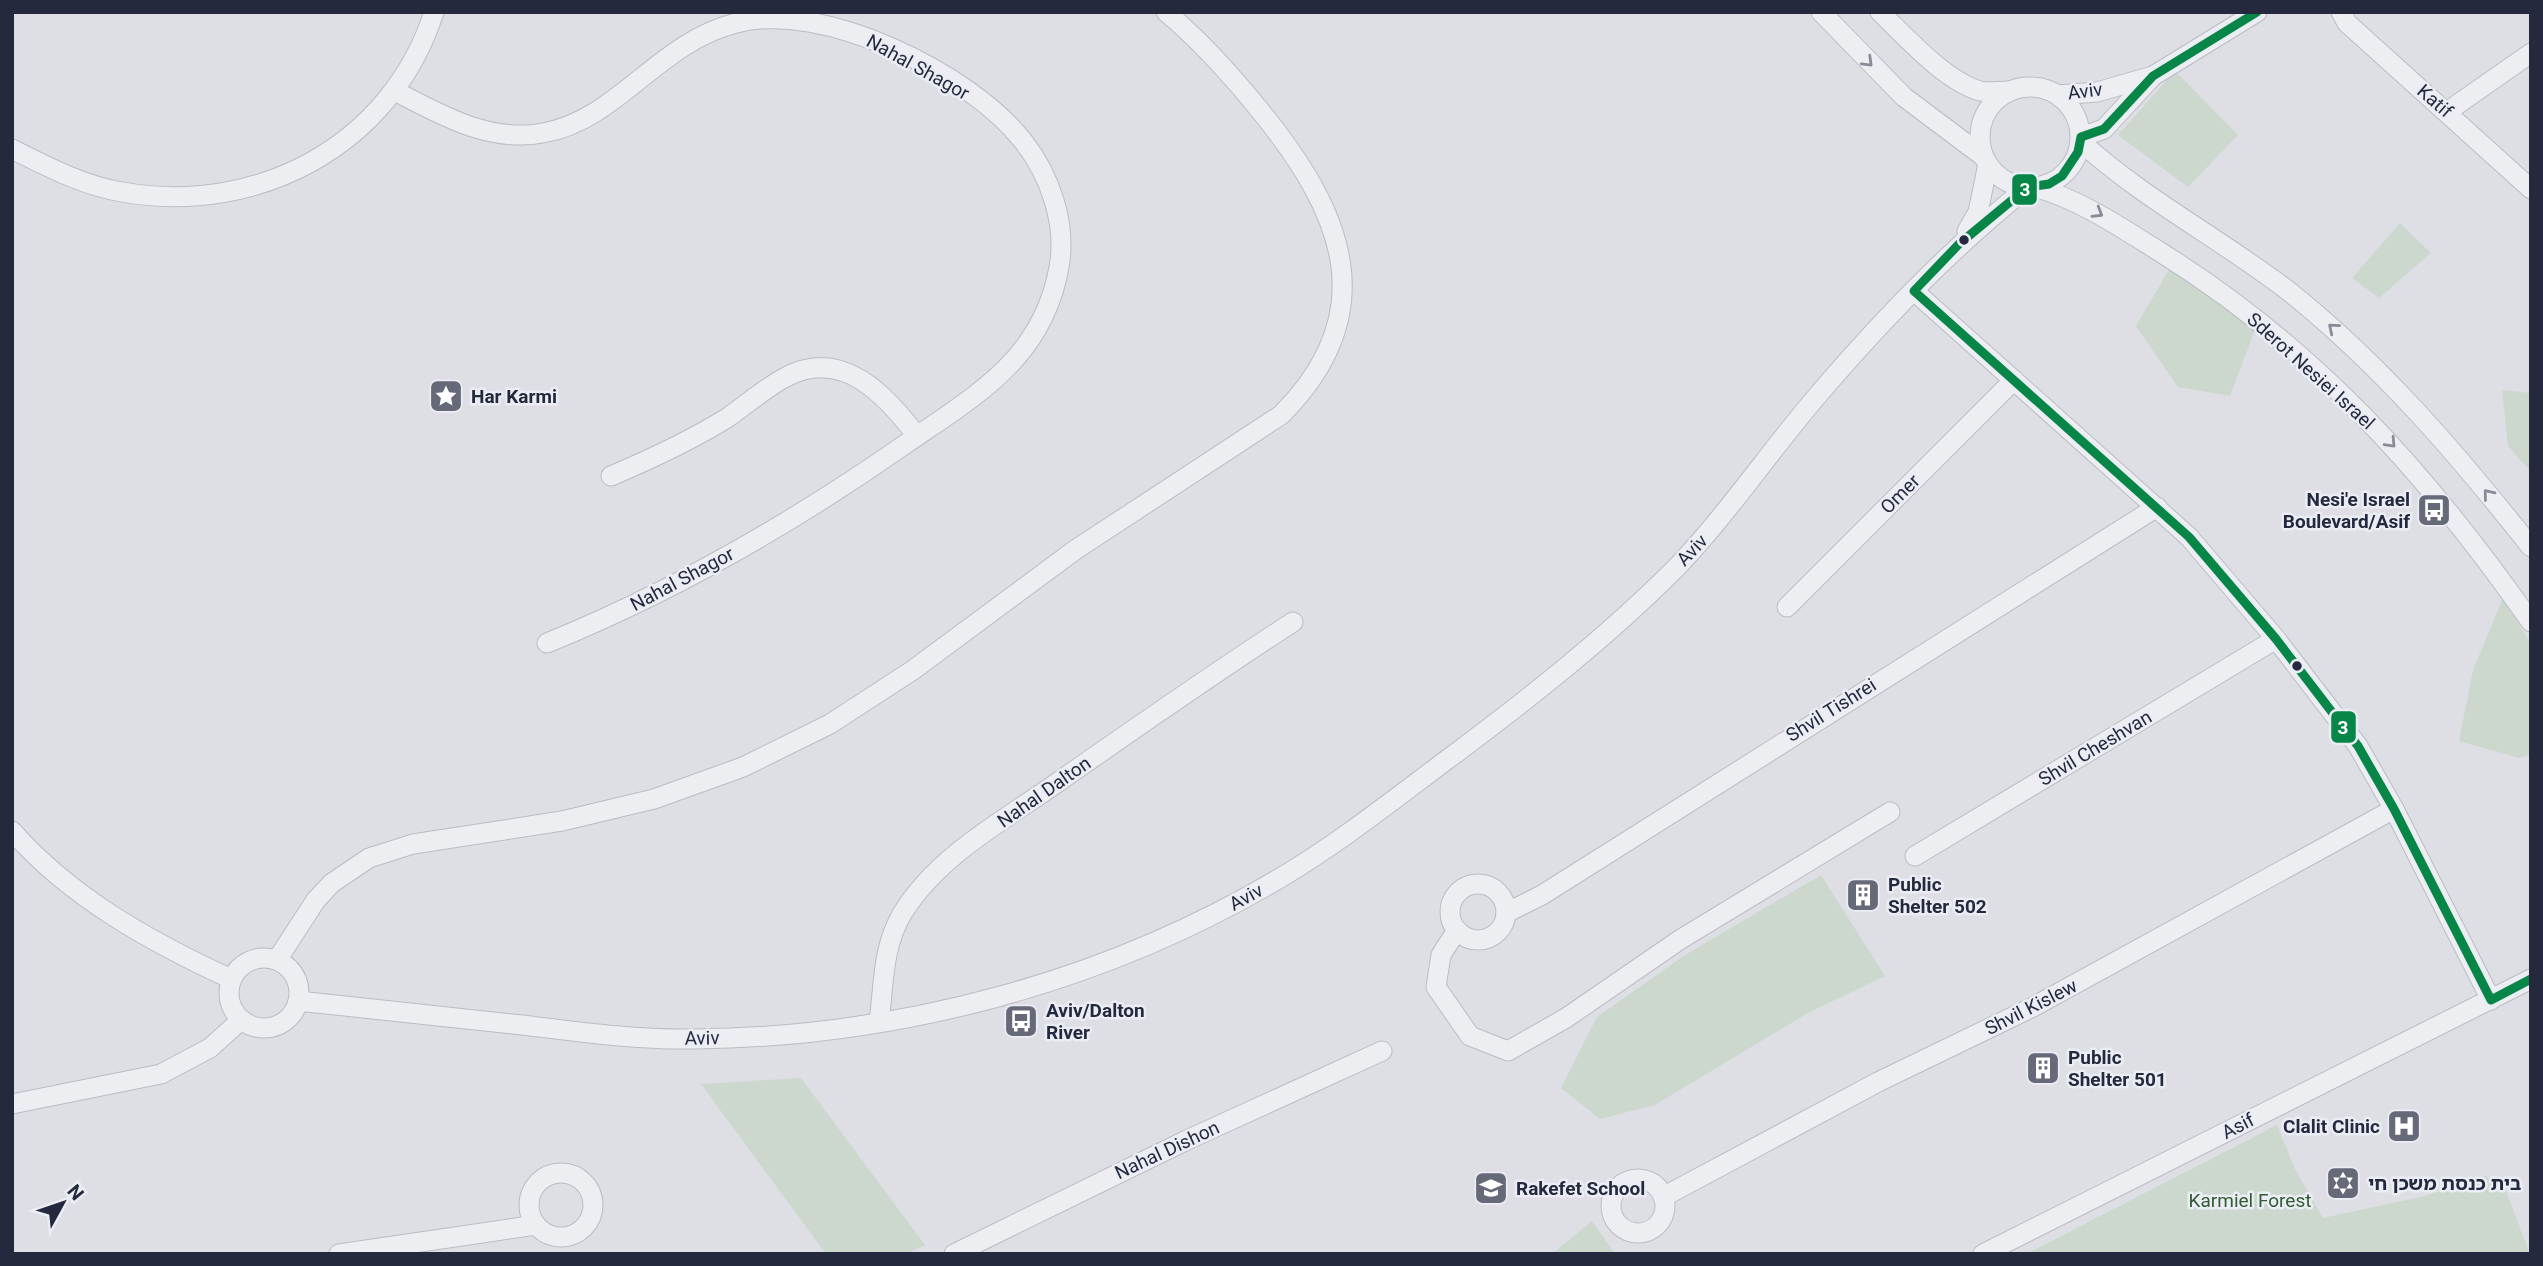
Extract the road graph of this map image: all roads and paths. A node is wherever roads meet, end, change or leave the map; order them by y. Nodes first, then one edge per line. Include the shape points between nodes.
1 (435, 12) edge
2 (1166, 12) edge
3 (1821, 12) edge
4 (1880, 12) edge
5 (2257, 12) edge
6 (2341, 12) edge
7 (2531, 53) edge
8 (2152, 76) junction
9 (395, 91) junction
10 (2008, 91) junction
11 (2058, 95) junction
12 (2448, 111) junction
13 (2080, 139) junction
14 (12, 149) edge
15 (1986, 161) junction
16 (2031, 187) junction
17 (2531, 189) edge
18 (1959, 244) junction
19 (1914, 291) junction
20 (2014, 380) junction
21 (917, 436) junction
22 (611, 476) dead end
23 (2157, 508) junction
24 (2531, 547) edge
25 (1787, 607) dead end
26 (1293, 622) dead end
27 (2531, 622) edge
28 (2276, 639) junction
29 (547, 643) dead end
30 (2394, 809) junction
31 (1890, 812) dead end
32 (12, 831) edge
33 (1915, 856) dead end
34 (1506, 913) junction
35 (1457, 930) junction
36 (277, 960) junction
37 (231, 979) junction
38 (2531, 979) edge
39 (2491, 1000) junction
40 (298, 1001) junction
41 (241, 1020) junction
42 (879, 1022) junction
43 (1382, 1051) dead end
44 (12, 1104) edge
45 (1663, 1198) dead end
46 (536, 1225) dead end
47 (339, 1254) edge
48 (954, 1254) edge
49 (1983, 1254) edge

1 - 9 street via 426,38
2 - 36 street via 1222,66 1268,121 1306,172 1330,220 1341,270 1341,309 1326,356 1305,391 1281,415 1075,550 913,670 830,724 743,766 654,799 562,821 413,844 369,858 316,900
3 -> 15 street via 1904,97
4 - 10 street via 1931,60 1964,83 1982,91
5 - 8 street, Aviv
6 - 12 street, Katif via 2347,23
7 - 12 street
8 - 11 street, Aviv via 2097,92
8 - 13 street, Aviv via 2104,129
9 - 14 street via 353,135 313,162 246,190 185,198 120,192
9 - 21 street, Nahal Shagor via 475,129 522,136 546,133 594,113 692,39 740,22 787,18 856,33 910,58 977,98 1023,141 1041,168 1060,229 1060,262 1053,295 1038,329 1013,362
10 - 11 street, Aviv via 2036,86
10 - 15 street, Aviv via 1991,106 1981,127
11 - 13 street, Aviv via 2077,118
12 - 17 street, Katif
13 - 16 street, Aviv via 2072,165 2062,176
24 -> 13 street via 2449,446 2347,340
15 - 16 street via 2011,183
15 - 18 street, Aviv via 1978,212
16 - 18 street, Aviv
16 -> 27 street, Sderot Nesiei Israel via 2090,208 2196,274 2352,401 2429,485
18 - 19 street, Aviv
19 - 20 street
19 - 42 street, Aviv via 1818,395 1703,540 1640,602 1506,715 1342,836 1282,877 1147,945 999,996
20 - 23 street
20 - 25 street, Omer
21 - 22 street via 890,402 862,378 816,367 784,378 700,433
21 - 29 street, Nahal Shagor via 725,558 637,604
23 - 28 street via 2189,537
23 - 34 street, Shvil Tishrei via 1542,895
26 - 42 street, Nahal Dalton via 1084,763 931,877 893,933 883,969
28 - 30 street via 2358,746
28 - 33 street, Shvil Cheshvan
30 - 39 street
30 - 45 street, Shvil Kislew via 2033,1007 1878,1082
31 - 35 street via 1508,1051 1470,1036 1436,987 1441,955
32 - 37 street via 61,878 113,916
34 - 35 street via 1492,937 1473,940
34 - 35 street via 1495,889 1469,885 1450,905
36 - 37 street via 251,960
36 - 40 street via 294,975
37 - 41 street via 229,1000
38 - 39 street, Asif
39 - 49 street, Asif
40 - 41 street via 286,1020 271,1027 255,1027
40 - 42 street, Aviv via 616,1036 691,1039 766,1037
41 - 44 street via 210,1048 161,1074
43 - 48 street, Nahal Dishon
46 - 47 street

